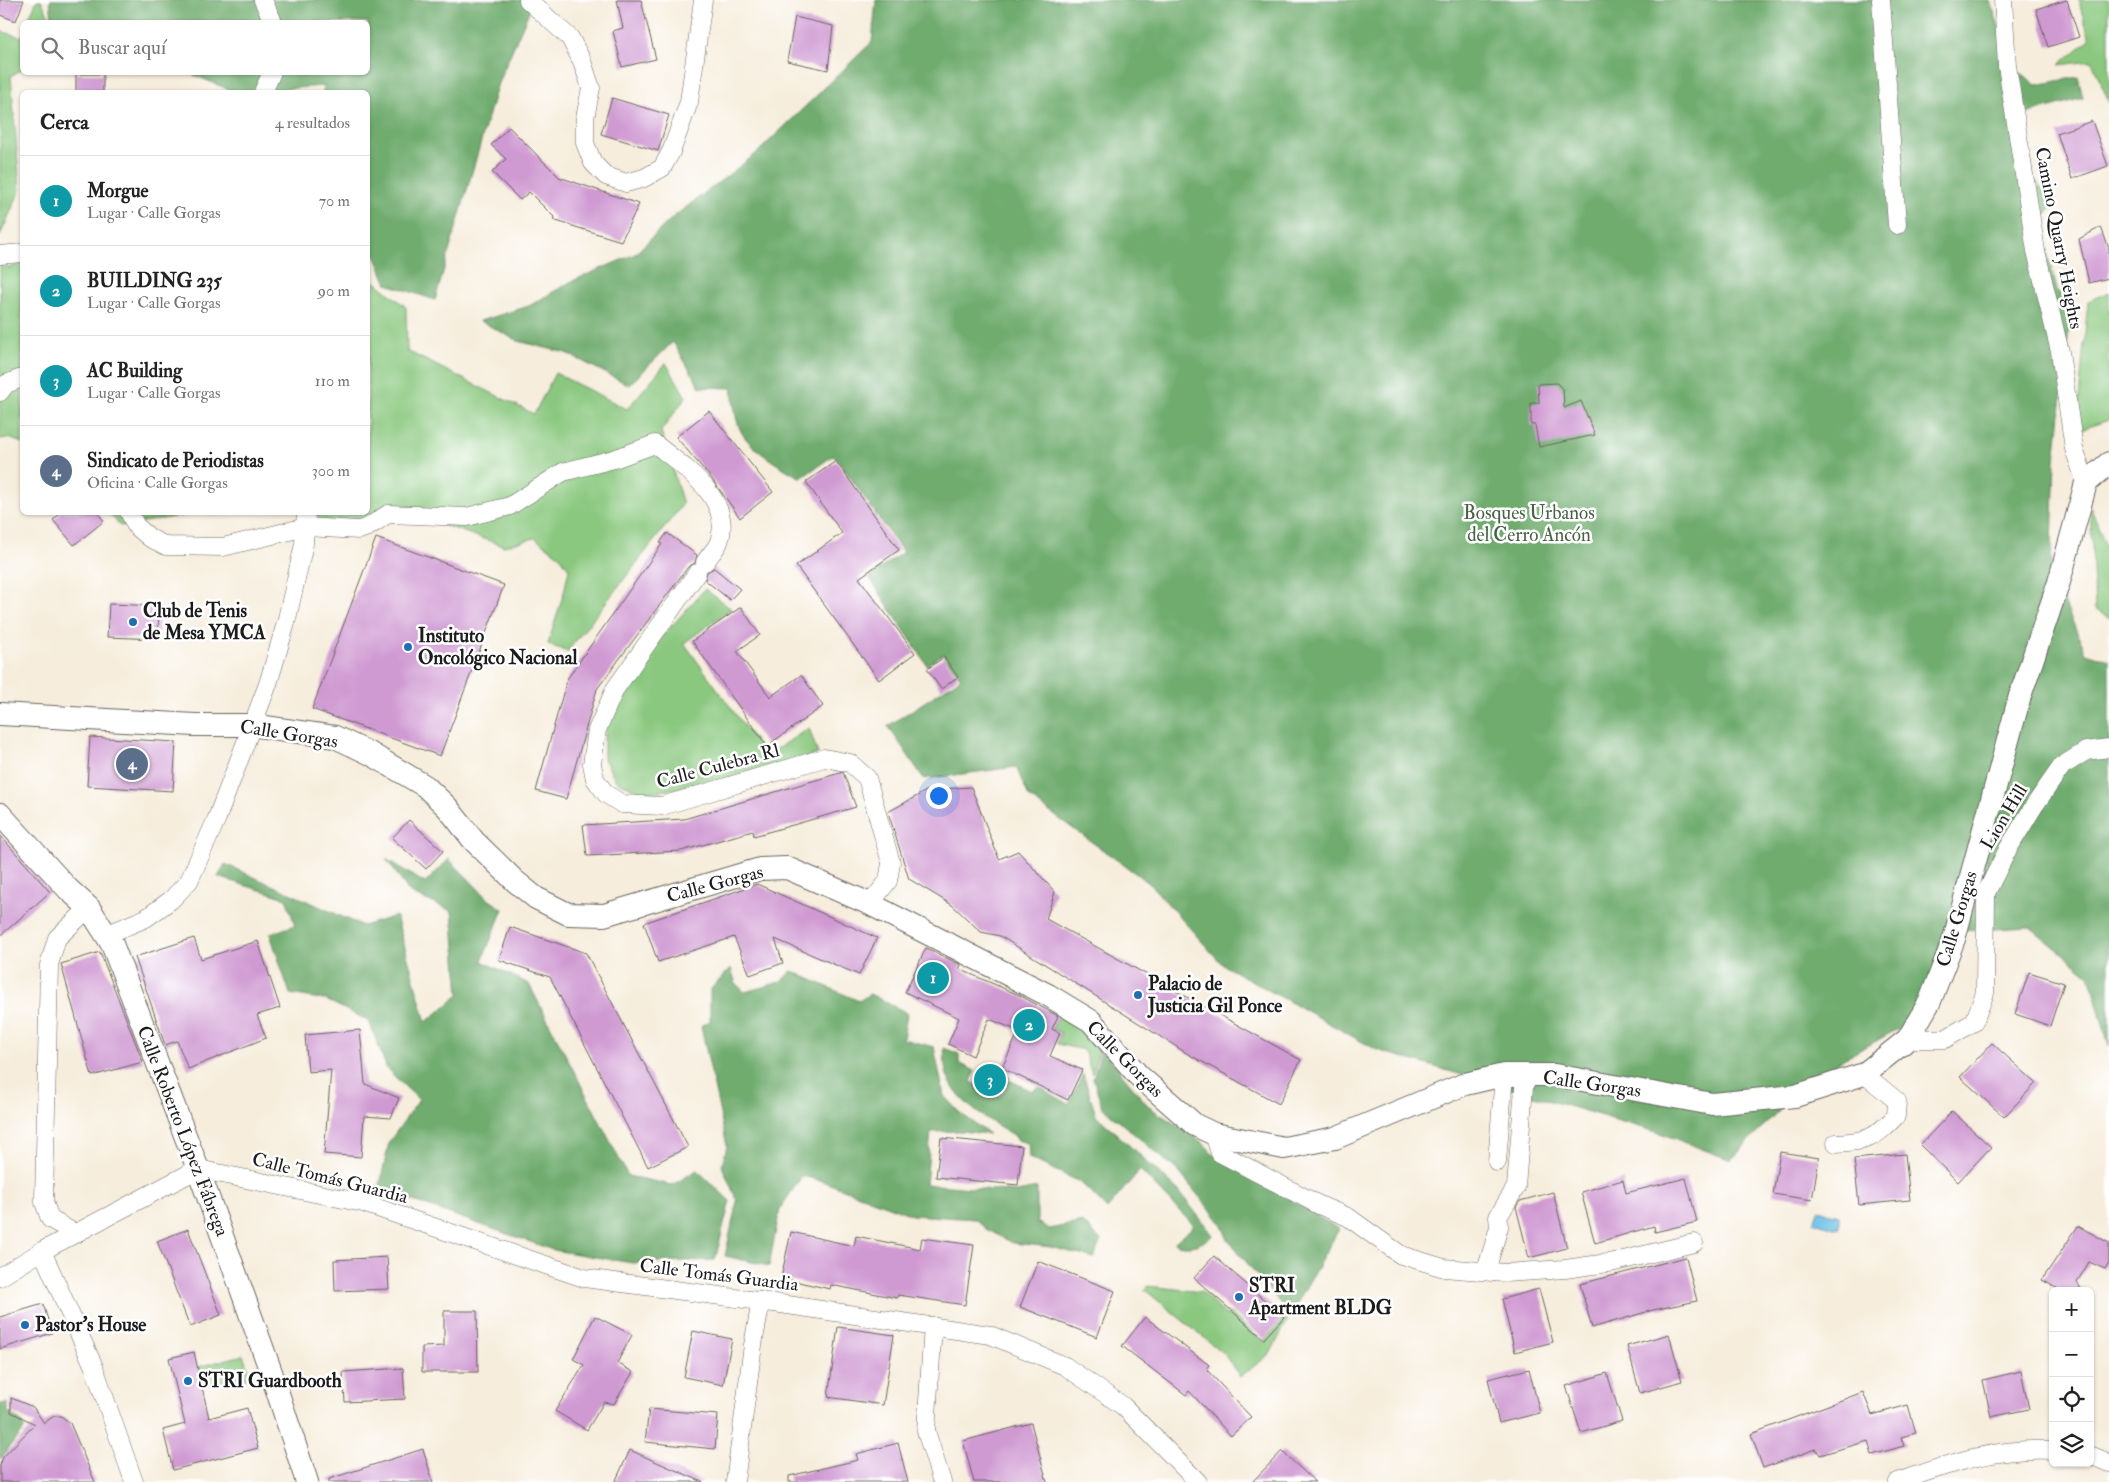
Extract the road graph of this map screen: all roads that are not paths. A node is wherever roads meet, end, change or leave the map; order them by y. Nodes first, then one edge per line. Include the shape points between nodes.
1 (263, 0) edge
2 (528, 0) edge
3 (703, 0) edge
4 (1881, 0) edge
5 (2003, 0) edge
6 (272, 20) edge
7 (271, 75) edge
8 (264, 90) edge
9 (1897, 225) dead end
10 (20, 253) edge
11 (0, 254) edge
12 (20, 379) edge
13 (0, 392) edge
14 (2109, 464) edge
15 (2086, 483) junction
16 (130, 515) edge
17 (306, 520) edge
18 (0, 714) edge
19 (251, 725) junction
20 (2109, 748) edge
21 (0, 814) edge
22 (870, 904) junction
23 (89, 908) junction
24 (106, 935) junction
25 (1908, 1039) junction
26 (1864, 1074) junction
27 (1515, 1075) junction
28 (1214, 1134) junction
29 (1836, 1143) dead end
30 (1498, 1162) dead end
31 (198, 1169) junction
32 (76, 1234) junction
33 (1694, 1243) dead end
34 (42, 1251) junction
35 (1486, 1271) junction
36 (0, 1277) edge
37 (761, 1301) junction
38 (934, 1326) junction
39 (2049, 1450) edge
40 (2094, 1457) edge
41 (2109, 1463) edge
42 (134, 1482) edge
43 (307, 1482) edge
44 (735, 1482) edge
45 (942, 1482) edge
46 (1198, 1482) edge
47 (1898, 1482) edge

1 - 6 street
2 - 3 street via 570,38 582,61 591,88 585,118 585,143 593,163 606,176 626,183 662,168 671,152 689,102
4 - 9 street
5 - 15 street, Camino Quarry Heights via 2007,66 2036,251 2060,352 2074,449
7 - 8 street
10 - 11 street
12 - 13 street via 6,384
14 - 15 street
15 - 25 street, Calle Gorgas via 2059,582 2020,696 1954,939 1930,1002
16 - 17 street, Calle Culebra Rl via 136,526 166,546 223,547
17 - 19 street via 286,622 268,684
17 - 22 street, Calle Culebra Rl via 359,530 388,514 467,517 510,506 563,472 655,444 696,477 714,501 722,518 719,543 615,689 597,730 592,764 595,779 606,794 622,804 662,806 824,758 850,764 868,778 891,863 888,880
18 - 19 street, Calle Gorgas
19 - 22 street, Calle Gorgas via 335,737 425,786 514,881 536,898 568,914 604,916 760,869 787,868
19 - 24 street via 217,818 189,881 171,900 146,918
20 - 25 street, Lion Hill via 2086,751 2062,766 2008,849 1986,893 1985,993 1974,1022 1945,1039
21 - 23 street, Calle Roberto López Fábrega
22 - 28 street, Calle Gorgas via 1048,995 1091,1021 1138,1076 1195,1125
23 - 24 street, Calle Roberto López Fábrega
23 - 32 street via 58,938 49,965 44,1202 50,1219
24 - 31 street, Calle Roberto López Fábrega
25 - 26 street, Calle Gorgas
26 - 27 street, Calle Gorgas via 1795,1096 1712,1104 1555,1075
26 - 29 street via 1897,1101 1896,1116 1876,1136 1862,1142
27 - 28 street, Calle Gorgas via 1465,1084 1334,1138 1284,1148
27 - 30 street
27 - 35 street via 1516,1187 1498,1217 1499,1226
28 - 35 street via 1220,1153 1348,1217 1401,1255 1444,1268
31 - 32 street
31 - 37 street, Calle Tomás Guardia via 363,1203 584,1278
31 - 43 street, Calle Roberto López Fábrega
32 - 34 street
33 - 35 street via 1615,1262 1565,1269
34 - 36 street
34 - 42 street via 94,1367
37 - 38 street, Calle Tomás Guardia
37 - 44 street
38 - 45 street via 926,1431
38 - 46 street, Calle Tomás Guardia via 990,1336 1065,1366 1123,1406
39 - 47 street via 2023,1448 1956,1461
40 - 41 street

